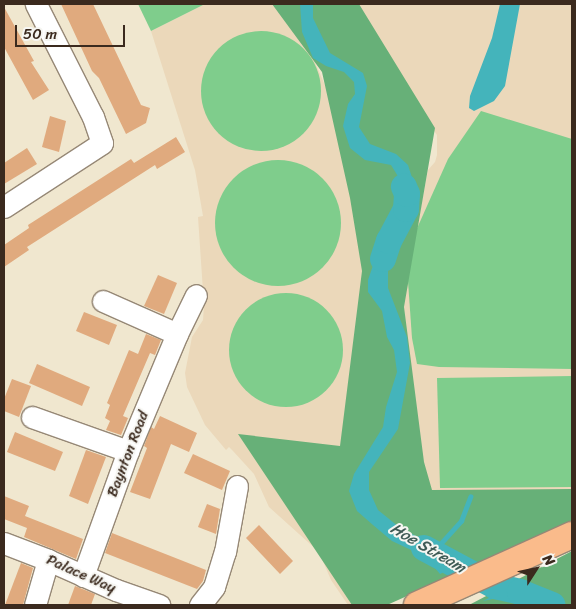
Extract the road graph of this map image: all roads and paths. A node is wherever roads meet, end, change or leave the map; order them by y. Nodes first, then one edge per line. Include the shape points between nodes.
1 (36, 4) edge
2 (4, 207) edge
3 (196, 295) dead end
4 (103, 302) dead end
5 (177, 334) junction
6 (32, 417) dead end
7 (128, 451) junction
8 (236, 486) dead end
9 (572, 535) edge
10 (4, 543) edge
11 (48, 560) junction
12 (83, 576) junction
13 (113, 598) edge
14 (35, 605) edge
15 (159, 605) edge
16 (200, 605) edge
17 (417, 605) edge

1 - 2 street via 94,116 102,143
3 - 5 street, Baynton Road
4 - 5 street
5 - 7 street, Baynton Road
6 - 7 street
7 - 12 street, Baynton Road
8 - 16 street via 225,552 214,587
9 - 17 main road
10 - 11 street, Palace Way
11 - 12 street, Palace Way
11 - 14 street
12 - 13 street, Palace Way
13 - 15 street, Palace Way

